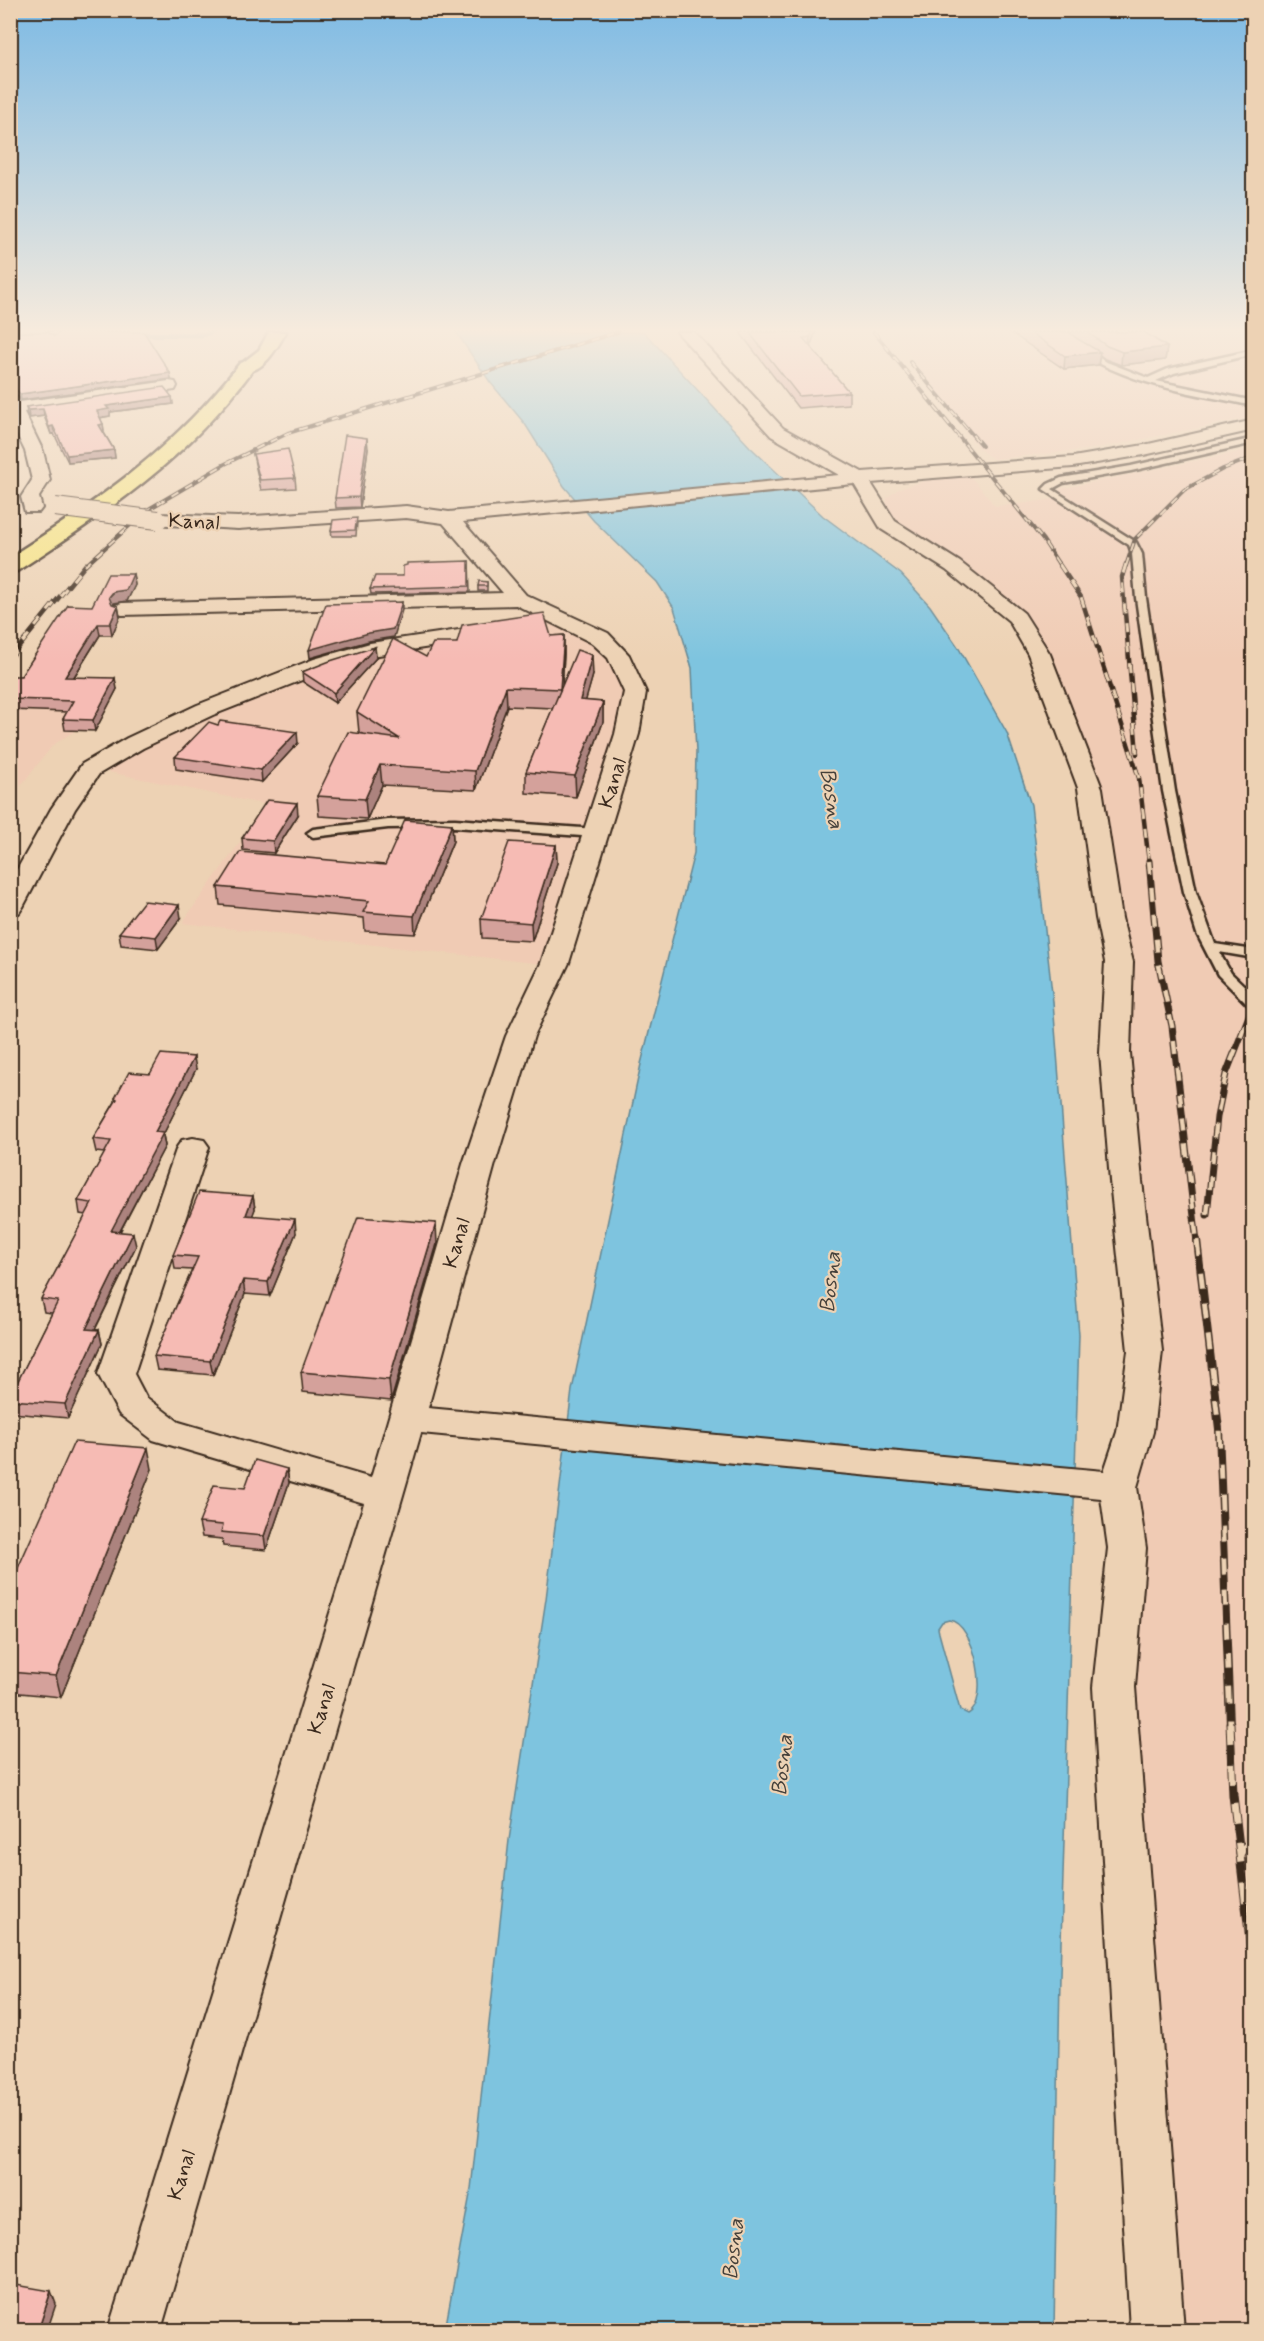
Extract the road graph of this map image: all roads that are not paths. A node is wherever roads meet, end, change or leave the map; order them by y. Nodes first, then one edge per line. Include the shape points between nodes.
1 (30, 441) edge
2 (181, 441) edge
3 (790, 441) edge
4 (1183, 441) edge
5 (1249, 441) edge
6 (843, 480) junction
7 (31, 502) junction
8 (11, 507) edge
9 (449, 518) junction
10 (10, 567) edge
11 (519, 599) junction
12 (122, 609) dead end
13 (557, 619) junction
14 (313, 833) dead end
15 (596, 833) junction
16 (10, 907) edge
17 (1210, 947) junction
18 (1254, 954) edge
19 (1254, 1003) edge
20 (193, 1147) dead end
21 (408, 1419) junction
22 (1106, 1485) junction
23 (385, 1496) junction
24 (134, 2331) edge
25 (1157, 2331) edge

1 - 7 street via 41,480
2 - 10 main road via 98,508
3 - 6 street
4 - 6 street via 1073,462
5 - 17 lane via 1061,482 1047,489 1122,536 1133,544 1137,554 1169,791 1190,892
6 - 9 street
6 - 22 street via 888,525 953,566 1017,617 1039,654 1090,788 1119,962 1115,1053 1145,1351 1135,1432
7 - 8 street, Kanal
7 - 9 street, Kanal, bridge via 158,520 238,523 406,513
9 - 11 street, Kanal
11 - 12 street
11 - 13 street, Kanal
13 - 15 street, Kanal via 600,638 618,655 635,692 627,734
13 - 16 street via 370,650 322,664 135,743 90,769 63,809
14 - 15 lane via 388,824 455,823
15 - 21 street, Kanal via 555,963 520,1036 479,1164
17 - 18 lane
17 - 19 lane via 1225,975
20 - 23 street via 116,1374 132,1404 166,1431
21 - 22 street
21 - 23 street, Kanal
22 - 25 street via 1127,1548 1114,1687
23 - 24 street, Kanal

